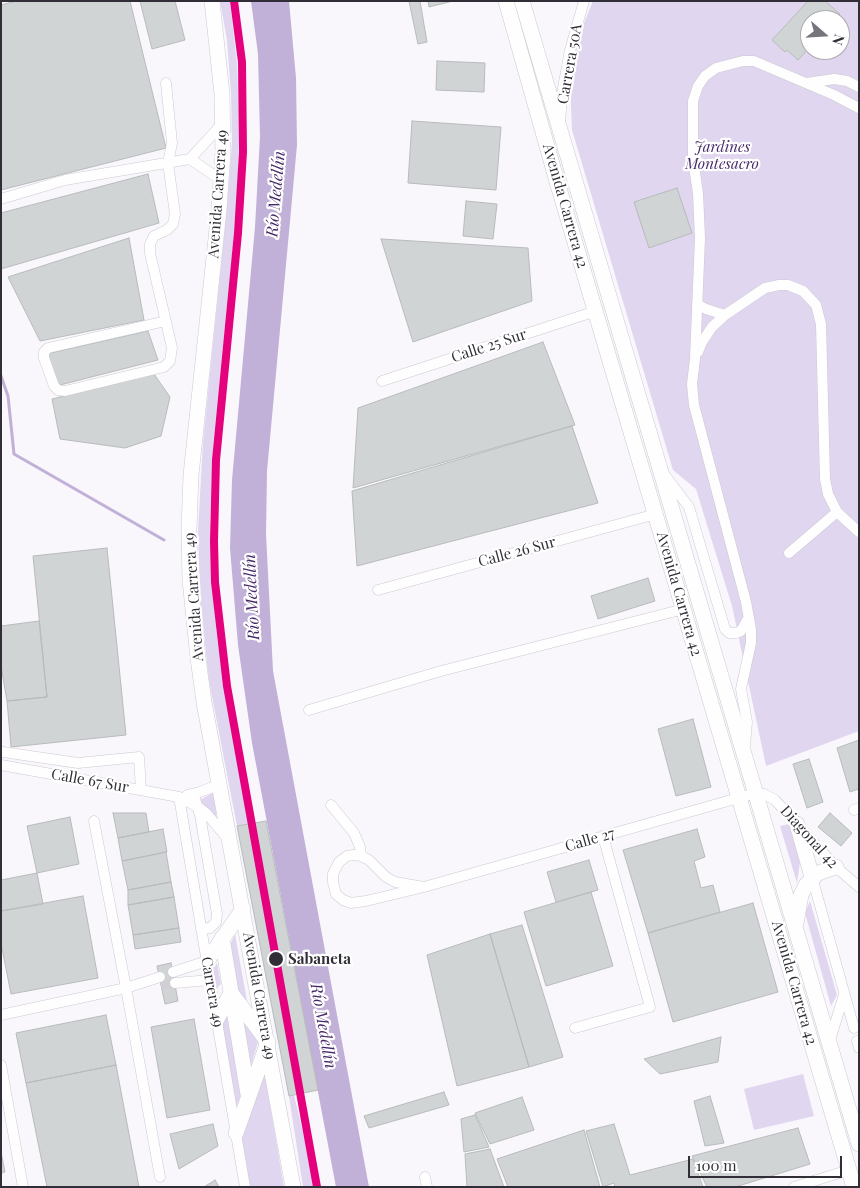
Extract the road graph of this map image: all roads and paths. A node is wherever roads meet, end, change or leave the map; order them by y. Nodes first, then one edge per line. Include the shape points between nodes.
1 (212, 1) edge
2 (506, 1) edge
3 (516, 1) edge
4 (522, 1) edge
5 (584, 1) edge
6 (527, 16) junction
7 (166, 83) dead end
8 (806, 83) junction
9 (859, 87) edge
10 (859, 108) edge
11 (223, 123) junction
12 (560, 127) junction
13 (190, 159) junction
14 (168, 163) junction
15 (221, 180) junction
16 (1, 199) edge
17 (697, 304) junction
18 (596, 311) junction
19 (725, 315) junction
20 (166, 321) junction
21 (627, 352) junction
22 (695, 360) junction
23 (382, 381) dead end
24 (625, 410) junction
25 (662, 473) junction
26 (837, 512) junction
27 (656, 514) junction
28 (859, 532) edge
29 (789, 554) dead end
30 (378, 590) dead end
31 (684, 609) junction
32 (749, 616) junction
33 (309, 710) dead end
34 (3, 752) dead end
35 (745, 756) junction
36 (88, 762) junction
37 (1, 765) edge
38 (90, 781) junction
39 (220, 784) junction
40 (141, 790) junction
41 (756, 793) junction
42 (191, 794) junction
43 (179, 796) junction
44 (739, 798) junction
45 (331, 805) dead end
46 (198, 807) junction
47 (94, 821) dead end
48 (797, 824) junction
49 (602, 836) junction
50 (230, 842) junction
51 (361, 856) junction
52 (836, 867) junction
53 (812, 878) junction
54 (424, 887) junction
55 (859, 887) edge
56 (243, 909) junction
57 (795, 927) junction
58 (201, 929) junction
59 (222, 938) junction
60 (207, 961) junction
61 (173, 972) tunnel mouth
62 (210, 980) junction
63 (160, 981) tunnel mouth
64 (175, 983) tunnel mouth
65 (126, 988) junction
66 (231, 993) junction
67 (845, 994) junction
68 (1, 1015) edge
69 (216, 1019) junction
70 (575, 1028) dead end
71 (854, 1028) dead end
72 (859, 1041) edge
73 (268, 1042) junction
74 (829, 1044) junction
75 (859, 1048) edge
76 (1, 1065) edge
77 (248, 1096) junction
78 (236, 1133) junction
79 (859, 1144) edge
80 (849, 1170) junction
81 (160, 1178) dead end
82 (824, 1182) edge
83 (24, 1187) edge
84 (245, 1187) edge
85 (293, 1187) edge
86 (794, 1187) edge
87 (854, 1187) edge

1 - 11 highway, Avenida Carrera 49 via 220,59
2 - 18 highway, Avenida Carrera 42
3 - 6 highway
4 - 6 highway, Avenida Carrera 42
5 - 12 street, Carrera 50A via 570,50
6 - 12 highway, Avenida Carrera 42
7 - 14 street via 172,143
8 - 9 street via 834,79 847,80
8 - 10 street
8 - 17 street via 754,62 743,61 716,68 698,86 692,114 693,160 700,217
11 - 13 street
11 - 15 highway, Avenida Carrera 49
12 - 21 highway, Avenida Carrera 42
13 - 14 street
13 - 15 street
14 - 16 street via 65,180
14 - 20 street via 175,214 173,224 154,236 150,244
15 - 39 highway, Avenida Carrera 49 via 191,475 189,529 190,580 198,658
17 - 19 street
17 - 22 street
18 - 23 street, Calle 25 Sur
18 - 24 highway, Avenida Carrera 42
19 - 22 street via 702,342
19 - 26 street via 765,288 778,284 803,291 816,305 821,324 825,478
20 - 20 street via 48,348 44,358 54,386 65,391 164,367 170,360 172,348
21 - 24 highway
21 - 25 highway, Avenida Carrera 42
22 - 32 street via 694,405
24 - 27 highway, Avenida Carrera 42
25 - 32 street via 689,507 725,629 729,633 741,631
25 - 35 highway, Avenida Carrera 42
26 - 28 street
26 - 29 street
27 - 30 street, Calle 26 Sur
27 - 31 highway, Avenida Carrera 42
31 - 33 street via 442,671
31 - 44 highway, Avenida Carrera 42
32 - 35 street via 751,643 741,689 747,722
34 - 36 street
35 - 41 highway, Avenida Carrera 42
36 - 38 street
36 - 40 street via 139,757
37 - 38 street, Calle 67 Sur
38 - 40 street, Calle 67 Sur
39 - 42 street, Calle 67 Sur
39 - 50 highway, Avenida Carrera 49
40 - 43 street, Calle 67 Sur
41 - 44 street, Calle 27
41 - 48 street, Diagonal 42 via 775,800
41 - 57 highway, Avenida Carrera 42
42 - 43 street, Calle 67 Sur
42 - 46 street
43 - 46 street, Calle 67 Sur
43 - 58 street, Carrera 49
44 - 49 street, Calle 27
44 - 80 highway, Avenida Carrera 42
45 - 51 street via 354,833
46 - 50 street, Calle 67 Sur
46 - 58 street via 217,914 216,922 210,928
47 - 65 street
48 - 52 street, Diagonal 42
48 - 53 highway
49 - 54 street, Calle 27
49 - 70 street via 650,1007
50 - 56 highway, Avenida Carrera 49
51 - 54 street, Calle 27 via 395,882
51 - 54 street, Calle 27 via 347,856 339,862 333,874 336,894 343,900 350,903 366,901
52 - 53 highway
52 - 55 street, Diagonal 42
53 - 57 highway via 800,895
53 - 67 street
56 - 59 highway
56 - 73 highway, Avenida Carrera 49
57 - 74 highway, Avenida Carrera 42
58 - 60 street, Carrera 49
59 - 60 highway
59 - 66 highway
60 - 61 street
60 - 62 street, Carrera 49
62 - 64 street
62 - 69 street, Carrera 49
63 - 65 street
65 - 68 street
65 - 81 street
66 - 69 highway
66 - 73 highway
66 - 77 highway
67 - 71 street
67 - 74 street
69 - 78 street, Carrera 49
72 - 75 street
73 - 77 highway
73 - 85 highway, Avenida Carrera 49
74 - 79 highway, Avenida Carrera 42
76 - 83 street
77 - 78 highway
78 - 84 street, Carrera 49
80 - 82 street
80 - 87 highway, Avenida Carrera 42
82 - 86 street

